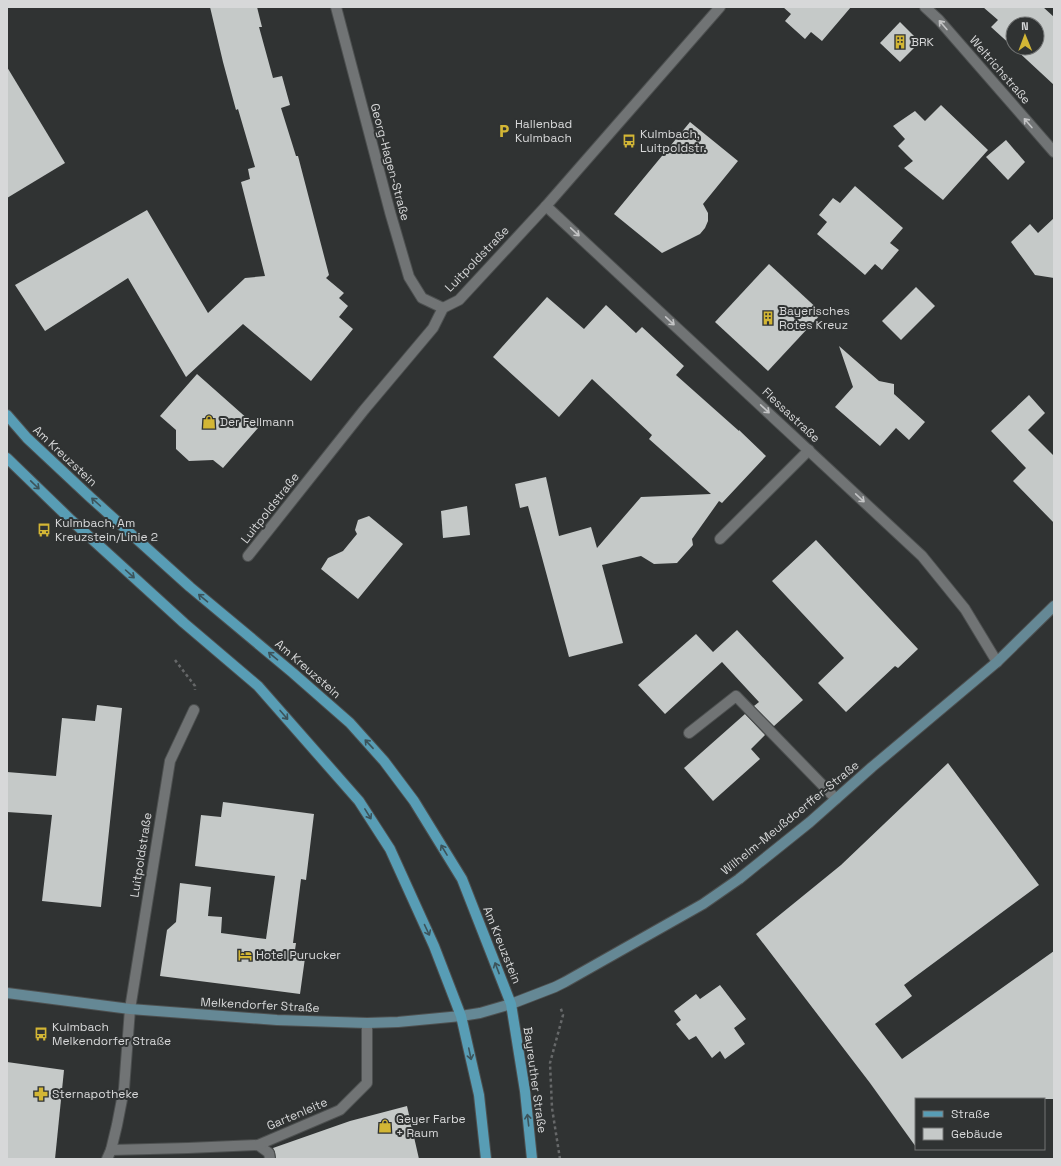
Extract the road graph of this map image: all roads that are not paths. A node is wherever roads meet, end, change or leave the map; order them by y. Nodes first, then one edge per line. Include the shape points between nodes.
1 (336, 7) edge
2 (720, 7) edge
3 (925, 7) edge
4 (1054, 152) edge
5 (546, 206) junction
6 (443, 308) junction
7 (7, 415) edge
8 (809, 450) junction
9 (7, 458) edge
10 (720, 539) dead end
11 (248, 556) dead end
12 (1054, 606) edge
13 (997, 662) junction
14 (194, 710) road end
15 (689, 733) dead end
16 (836, 799) junction
17 (7, 992) edge
18 (511, 1004) junction
19 (130, 1010) junction
20 (461, 1016) junction
21 (367, 1023) junction
22 (258, 1145) junction
23 (109, 1154) edge
24 (270, 1159) edge
25 (486, 1159) edge
26 (532, 1159) edge

1 - 6 street, Georg-Hagen-Straße via 409,277 422,298
2 - 5 street, Luitpoldstraße
4 -> 3 street, Weltrichstraße
5 - 6 street, Luitpoldstraße via 459,300
5 -> 8 street, Flessastraße
6 - 11 street, Luitpoldstraße via 433,328
18 -> 7 main road, Am Kreuzstein via 462,879 414,801 384,760 350,723 190,587 90,497 27,438
8 - 10 street
8 -> 13 street, Flessastraße via 922,556 965,609
9 -> 20 main road via 184,623 258,686 359,801 390,849 434,946
12 - 13 street, Wilhelm-Meußdoerffer-Straße
13 - 16 street, Wilhelm-Meußdoerffer-Straße
14 - 19 street, Luitpoldstraße via 170,761
15 - 16 street via 736,696
16 - 18 street, Wilhelm-Meußdoerffer-Straße via 739,879 703,904 555,987
17 - 19 street, Melkendorfer Straße
18 - 20 street, Melkendorfer Straße
26 -> 18 main road, Bayreuther Straße via 525,1091
19 - 21 street, Melkendorfer Straße
19 - 23 street, Luitpoldstraße via 124,1090
20 - 21 street, Melkendorfer Straße
20 -> 25 main road via 479,1095
21 - 22 street, Gartenleite via 367,1083 340,1110
22 - 23 street
22 - 24 street, Gartenleite via 270,1153

